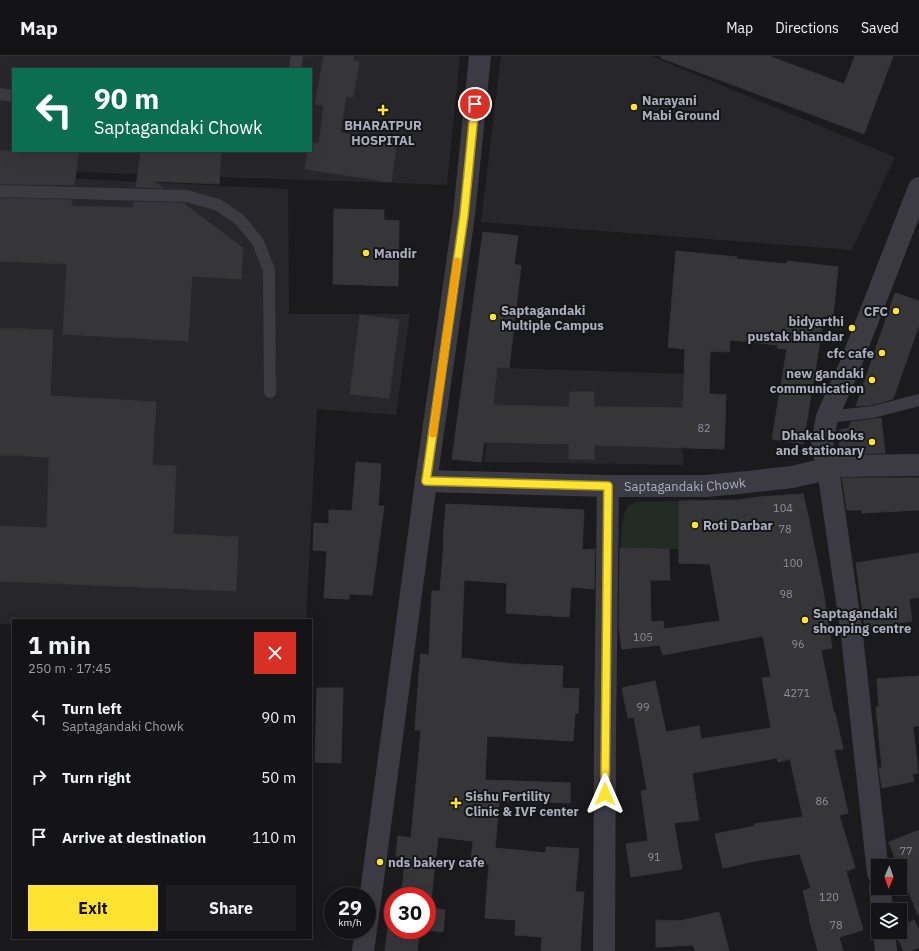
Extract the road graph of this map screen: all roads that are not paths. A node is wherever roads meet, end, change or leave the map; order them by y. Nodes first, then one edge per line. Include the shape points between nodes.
1 (297, 56) edge
2 (480, 56) edge
3 (295, 68) edge
4 (0, 94) edge
5 (12, 96) edge
6 (919, 188) edge
7 (0, 191) edge
8 (270, 392) dead end
9 (919, 400) edge
10 (827, 417) junction
11 (919, 465) edge
12 (828, 469) junction
13 (426, 481) junction
14 (608, 486) junction
15 (876, 859) edge
16 (372, 887) edge
17 (365, 939) edge
18 (885, 939) edge
19 (363, 951) edge
20 (604, 951) edge
21 (886, 951) edge

1 - 3 lane
2 - 13 street via 464,215
4 - 5 lane
6 - 10 street via 849,368
7 - 8 lane via 187,196 218,205 240,220 258,242 269,270
9 - 10 lane via 873,412
10 - 12 street via 822,445
11 - 12 street, Saptagandaki Chowk via 840,466
12 - 14 street, Saptagandaki Chowk via 792,477 706,486
12 - 15 street via 852,636
13 - 14 street, Saptagandaki Chowk
13 - 16 street
14 - 20 street
17 - 19 street
18 - 21 street

